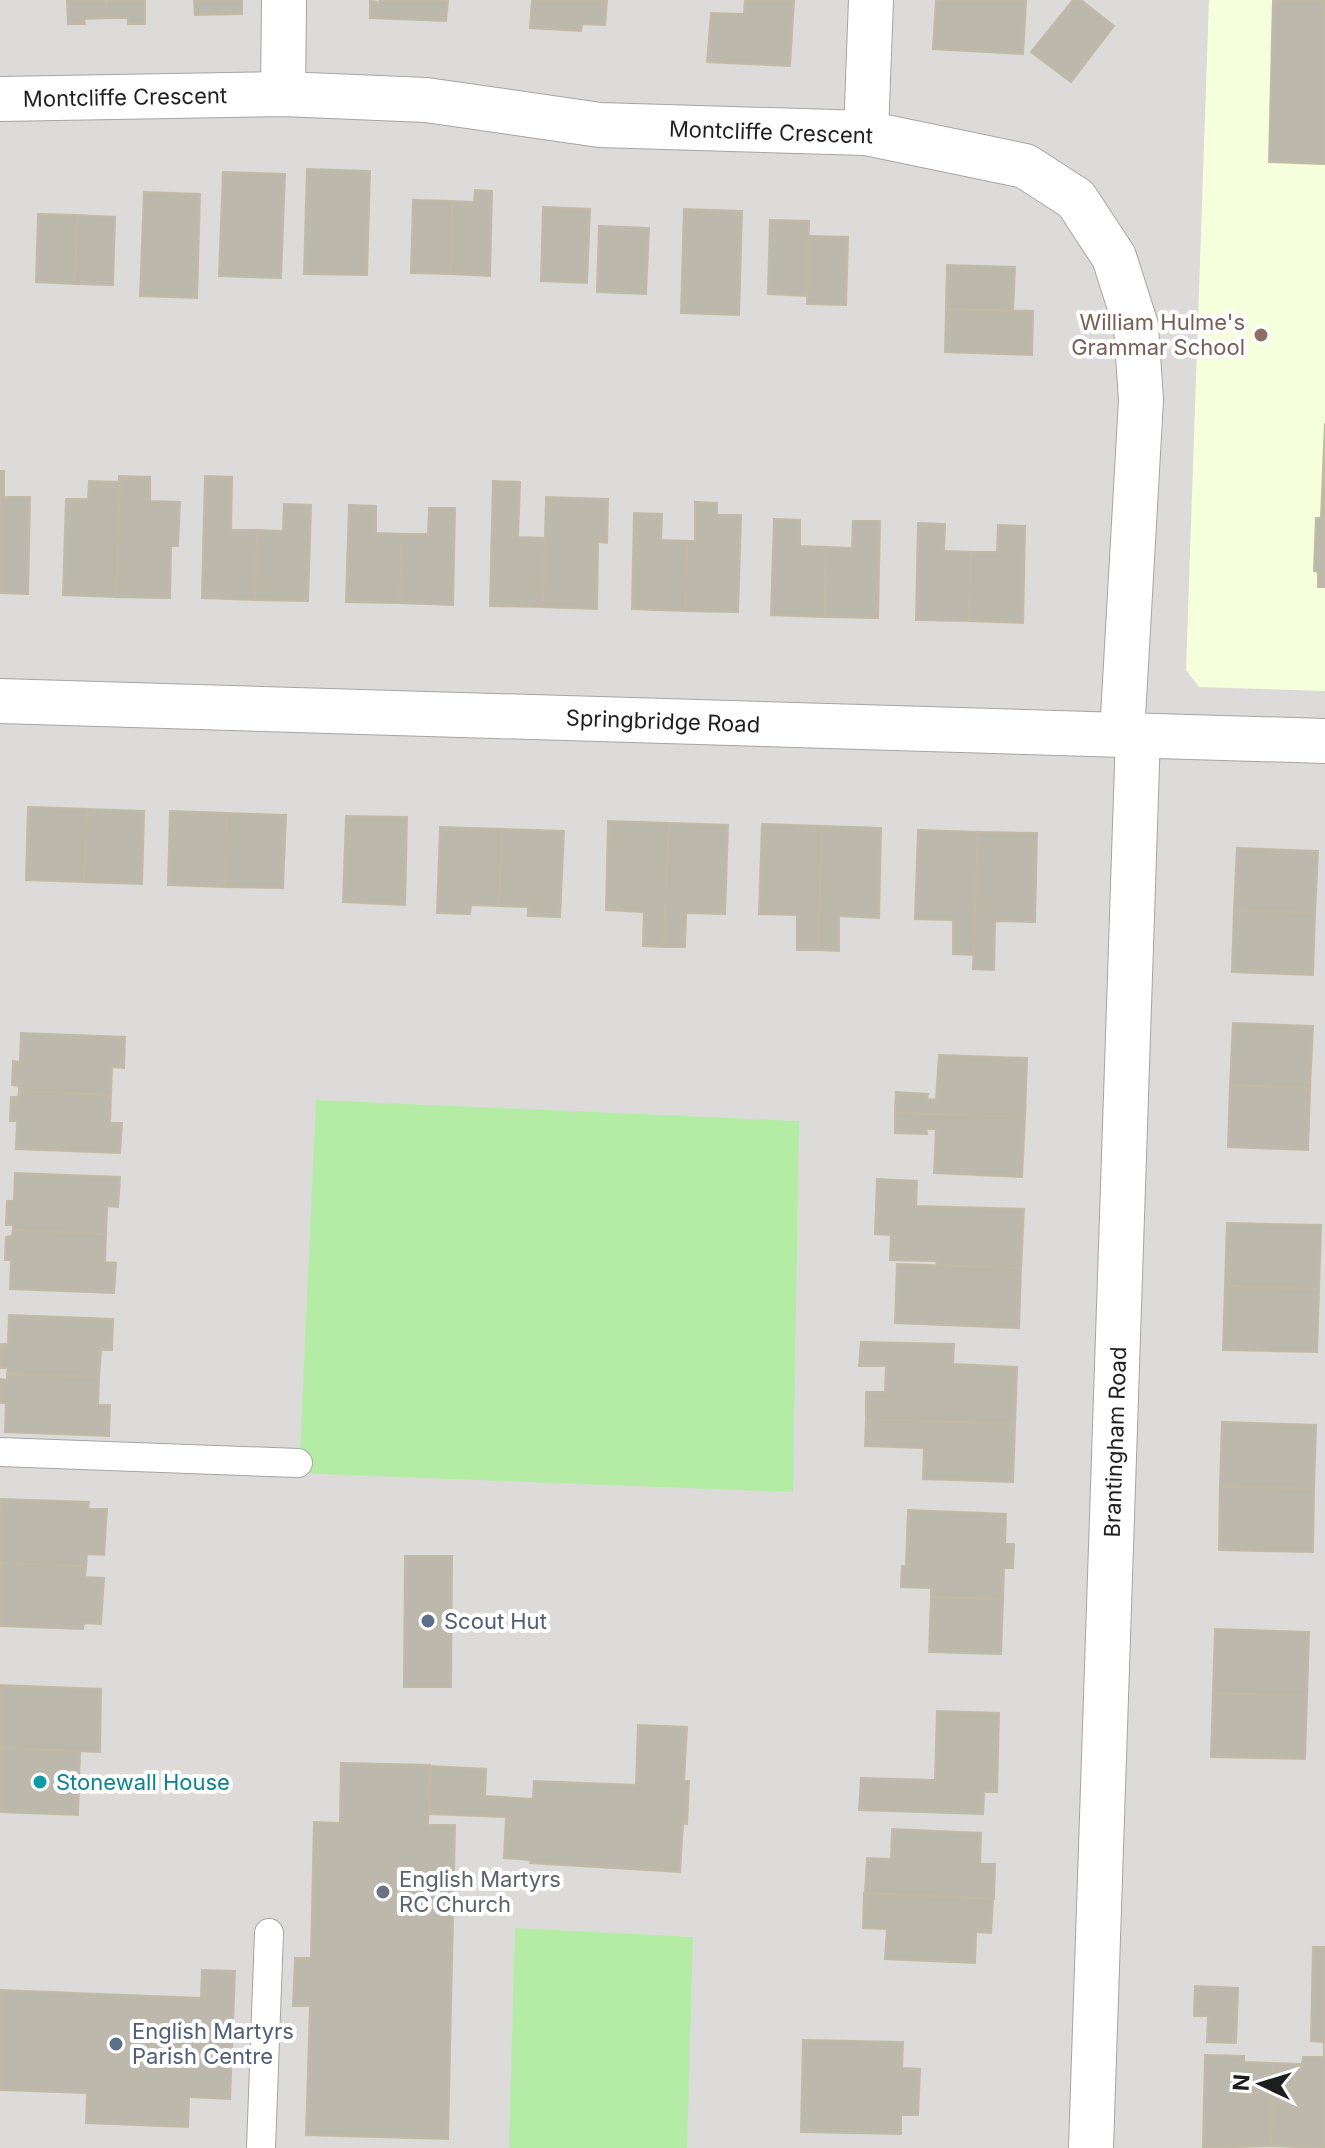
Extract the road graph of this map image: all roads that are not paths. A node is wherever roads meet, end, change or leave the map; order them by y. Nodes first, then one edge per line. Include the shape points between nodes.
1 (284, 0) edge
2 (871, 0) edge
3 (283, 94) junction
4 (0, 99) edge
5 (866, 133) junction
6 (0, 701) edge
7 (1130, 735) junction
8 (1325, 741) edge
9 (0, 1452) edge
10 (298, 1463) dead end
11 (269, 1933) dead end
12 (261, 2148) edge
13 (1091, 2148) edge

1 - 3 street
2 - 5 street
3 - 4 street, Montcliffe Crescent
3 - 5 street, Montcliffe Crescent via 426,100 600,125
5 - 7 street, Montcliffe Crescent via 1025,166 1076,199 1114,257 1136,326 1141,400
6 - 7 street, Springbridge Road
7 - 8 street, Springbridge Road
7 - 13 street, Brantingham Road
9 - 10 lane
11 - 12 lane

